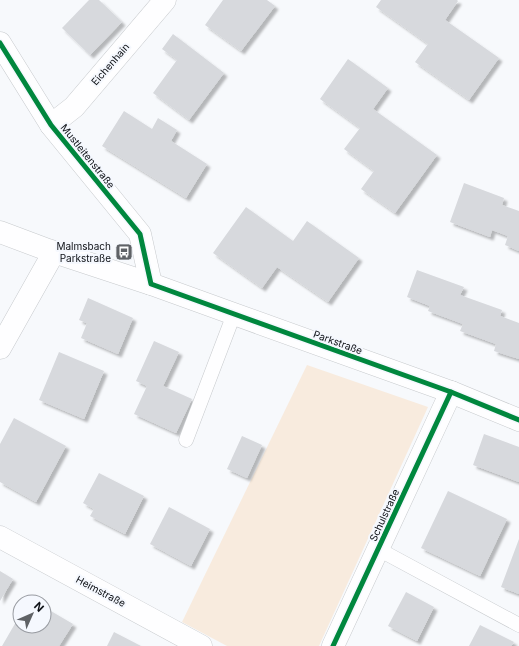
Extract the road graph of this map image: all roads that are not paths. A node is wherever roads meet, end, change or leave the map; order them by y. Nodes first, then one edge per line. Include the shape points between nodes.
1 (165, 0) edge
2 (0, 43) edge
3 (51, 125) junction
4 (0, 232) edge
5 (54, 252) junction
6 (151, 284) junction
7 (234, 314) junction
8 (0, 348) edge
9 (451, 392) junction
10 (518, 419) edge
11 (186, 440) dead end
12 (0, 537) edge
13 (378, 549) junction
14 (519, 625) edge
15 (202, 646) edge
16 (333, 646) edge

1 - 3 street, Eichenhain via 74,107
2 - 3 street, Mustleitenstraße
3 - 6 street, Mustleitenstraße via 140,234
4 - 5 street, Parkstraße
5 - 6 street, Parkstraße
5 - 8 street
6 - 7 street, Parkstraße
7 - 9 street, Parkstraße
7 - 11 lane
9 - 10 street, Parkstraße
9 - 13 street, Schulstraße
12 - 15 street, Heimstraße
13 - 14 lane
13 - 16 street, Schulstraße

